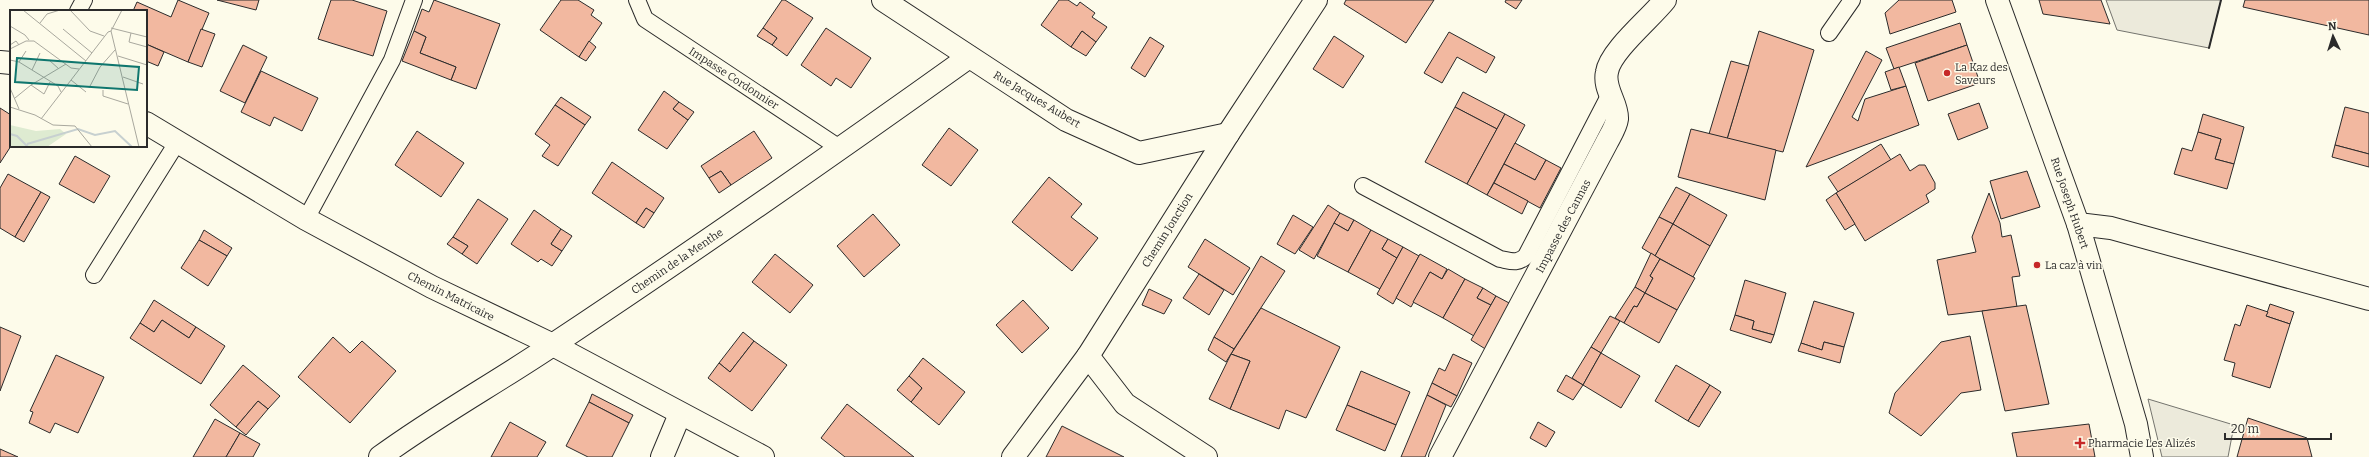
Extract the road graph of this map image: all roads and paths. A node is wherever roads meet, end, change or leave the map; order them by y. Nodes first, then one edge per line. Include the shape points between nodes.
1 (84, 0) edge
2 (414, 0) edge
3 (637, 0) edge
4 (883, 0) edge
5 (1316, 0) edge
6 (1665, 0) edge
7 (1852, 0) edge
8 (1997, 0) edge
9 (79, 10) edge
10 (1829, 33) dead end
11 (969, 57) junction
12 (0, 62) edge
13 (10, 63) edge
14 (1610, 94) junction
15 (147, 124) edge
16 (1228, 134) junction
17 (178, 141) junction
18 (841, 149) junction
19 (1364, 186) dead end
20 (306, 219) junction
21 (2078, 224) junction
22 (94, 275) dead end
23 (2369, 299) edge
24 (553, 345) junction
25 (1088, 356) junction
26 (680, 414) junction
27 (380, 457) edge
28 (662, 457) edge
29 (763, 457) edge
30 (1013, 457) edge
31 (1206, 457) edge
32 (1440, 457) edge
33 (2142, 457) edge

1 - 9 lane
2 - 20 lane via 392,60
3 - 18 lane, Impasse Cordonnier via 645,19
4 - 11 street, Rue Jacques Aubert
5 - 16 street, Chemin Jonction
6 - 14 street, Impasse des Cannas via 1615,54 1607,71
7 - 10 lane
8 - 21 street, Rue Joseph Hubert
11 - 16 street, Rue Jacques Aubert via 1066,120 1139,153
11 - 18 street, Chemin de la Menthe
12 - 13 street
14 - 19 lane via 1526,256 1520,261 1500,259
14 - 32 street, Impasse des Cannas via 1617,120 1607,142
15 - 17 street, Chemin Matricaire
16 - 25 street, Chemin Jonction
17 - 20 street, Chemin Matricaire
17 - 22 lane
18 - 24 street, Chemin de la Menthe
20 - 24 street, Chemin Matricaire via 432,287
21 - 23 street via 2110,228
21 - 33 street, Rue Joseph Hubert via 2136,424
24 - 26 street, Chemin Matricaire
24 - 27 street, Chemin de la Menthe via 423,425
25 - 30 street, Chemin Jonction
25 - 31 street via 1125,404
26 - 28 street
26 - 29 street, Chemin Matricaire

